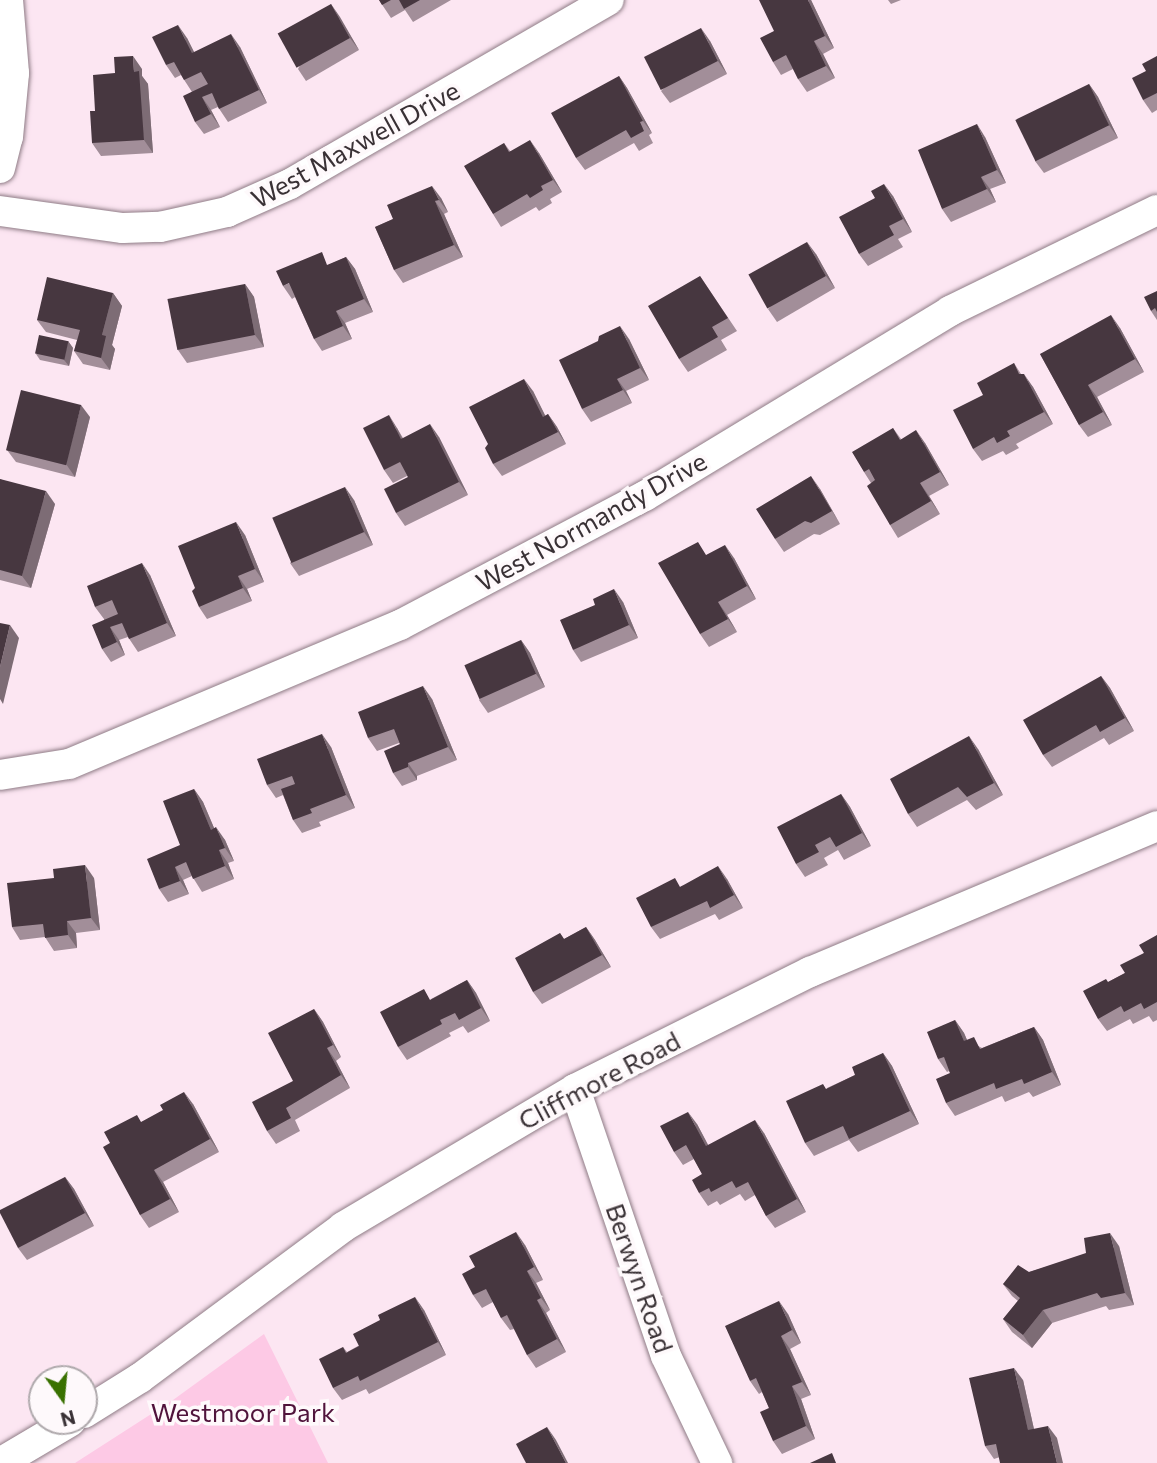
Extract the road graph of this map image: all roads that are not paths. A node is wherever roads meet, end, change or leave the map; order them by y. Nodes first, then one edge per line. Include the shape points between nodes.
1 (8, 0) edge
2 (609, 0) edge
3 (0, 169) edge
4 (1157, 210) edge
5 (0, 211) edge
6 (0, 775) edge
7 (1157, 826) edge
8 (575, 1089) junction
9 (98, 1404) edge
10 (47, 1435) edge
11 (0, 1463) edge
12 (717, 1463) edge

1 - 3 street via 13,73 8,137
2 - 5 street, West Maxwell Drive via 290,184 227,212 160,227 123,228
4 - 6 street, West Normandy Drive via 950,311 645,496 400,625 69,764
7 - 8 street, Cliffmore Road via 810,972
8 - 9 street, Cliffmore Road via 343,1227
8 - 12 street, Berwyn Road via 666,1356
10 - 11 street

